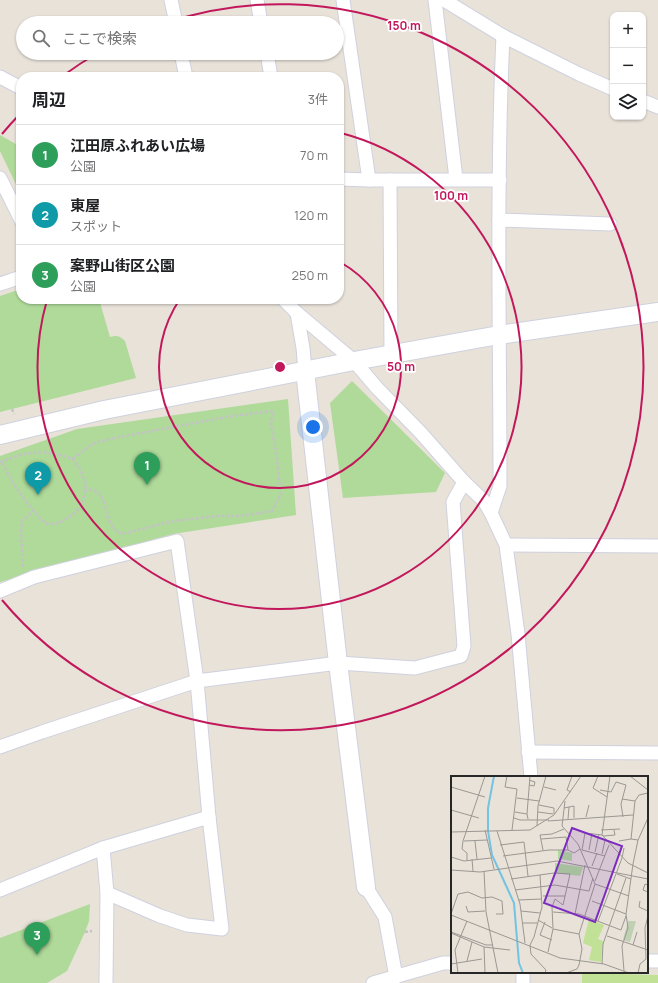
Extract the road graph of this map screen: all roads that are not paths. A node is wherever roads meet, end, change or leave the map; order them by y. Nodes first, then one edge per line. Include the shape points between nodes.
1 (171, 0) edge
2 (257, 0) edge
3 (343, 0) edge
4 (435, 0) edge
5 (444, 0) edge
6 (174, 16) edge
7 (260, 16) edge
8 (504, 36) junction
9 (182, 60) edge
10 (268, 60) edge
11 (185, 72) edge
12 (270, 72) edge
13 (0, 78) edge
14 (16, 86) edge
15 (610, 88) edge
16 (646, 102) edge
17 (658, 107) edge
18 (0, 178) edge
19 (344, 179) edge
20 (456, 179) junction
21 (369, 180) junction
22 (390, 180) junction
23 (500, 180) junction
24 (16, 210) edge
25 (499, 220) junction
26 (610, 224) dead end
27 (16, 279) edge
28 (0, 284) edge
29 (288, 304) edge
30 (658, 312) edge
31 (297, 313) junction
32 (499, 335) junction
33 (390, 356) junction
34 (354, 362) junction
35 (305, 371) junction
36 (0, 435) edge
37 (464, 482) junction
38 (491, 513) junction
39 (506, 545) junction
40 (658, 546) edge
41 (0, 591) edge
42 (338, 663) junction
43 (197, 681) junction
44 (0, 747) edge
45 (528, 752) junction
46 (658, 753) edge
47 (531, 776) edge
48 (209, 817) junction
49 (103, 848) junction
50 (366, 887) joint
51 (0, 890) edge
52 (107, 893) junction
53 (451, 963) edge
54 (396, 977) junction
55 (106, 983) edge
56 (373, 983) edge

1 - 6 street
2 - 7 street
3 - 21 street
4 - 20 street
5 - 8 street
8 - 15 street
8 - 23 street
9 - 11 street
10 - 12 street
13 - 14 street
16 - 17 street
18 - 24 street
19 - 21 street
20 - 22 street
20 - 23 street
21 - 22 street
22 - 33 street
23 - 25 street
25 - 26 street
25 - 32 street
27 - 28 street
29 - 31 street
30 - 32 street
31 - 34 street
31 - 35 street
32 - 33 street
32 - 38 street via 500,486
33 - 34 street
34 - 35 street
34 - 37 street
35 - 36 street via 104,410
35 - 42 street
37 - 38 street via 484,501
37 - 42 street via 453,502 464,646 461,656 415,668
38 - 39 street
39 - 40 street
39 - 45 street via 518,634
41 - 43 street via 34,577 178,541
42 - 43 street
42 - 50 street
43 - 44 street
43 - 48 street
45 - 46 street
45 - 47 street
48 - 49 street
48 - 52 street via 222,929 187,925
49 - 51 street
49 - 52 street
50 - 54 street via 384,916
52 - 55 street
53 - 54 street via 442,963
54 - 56 street

